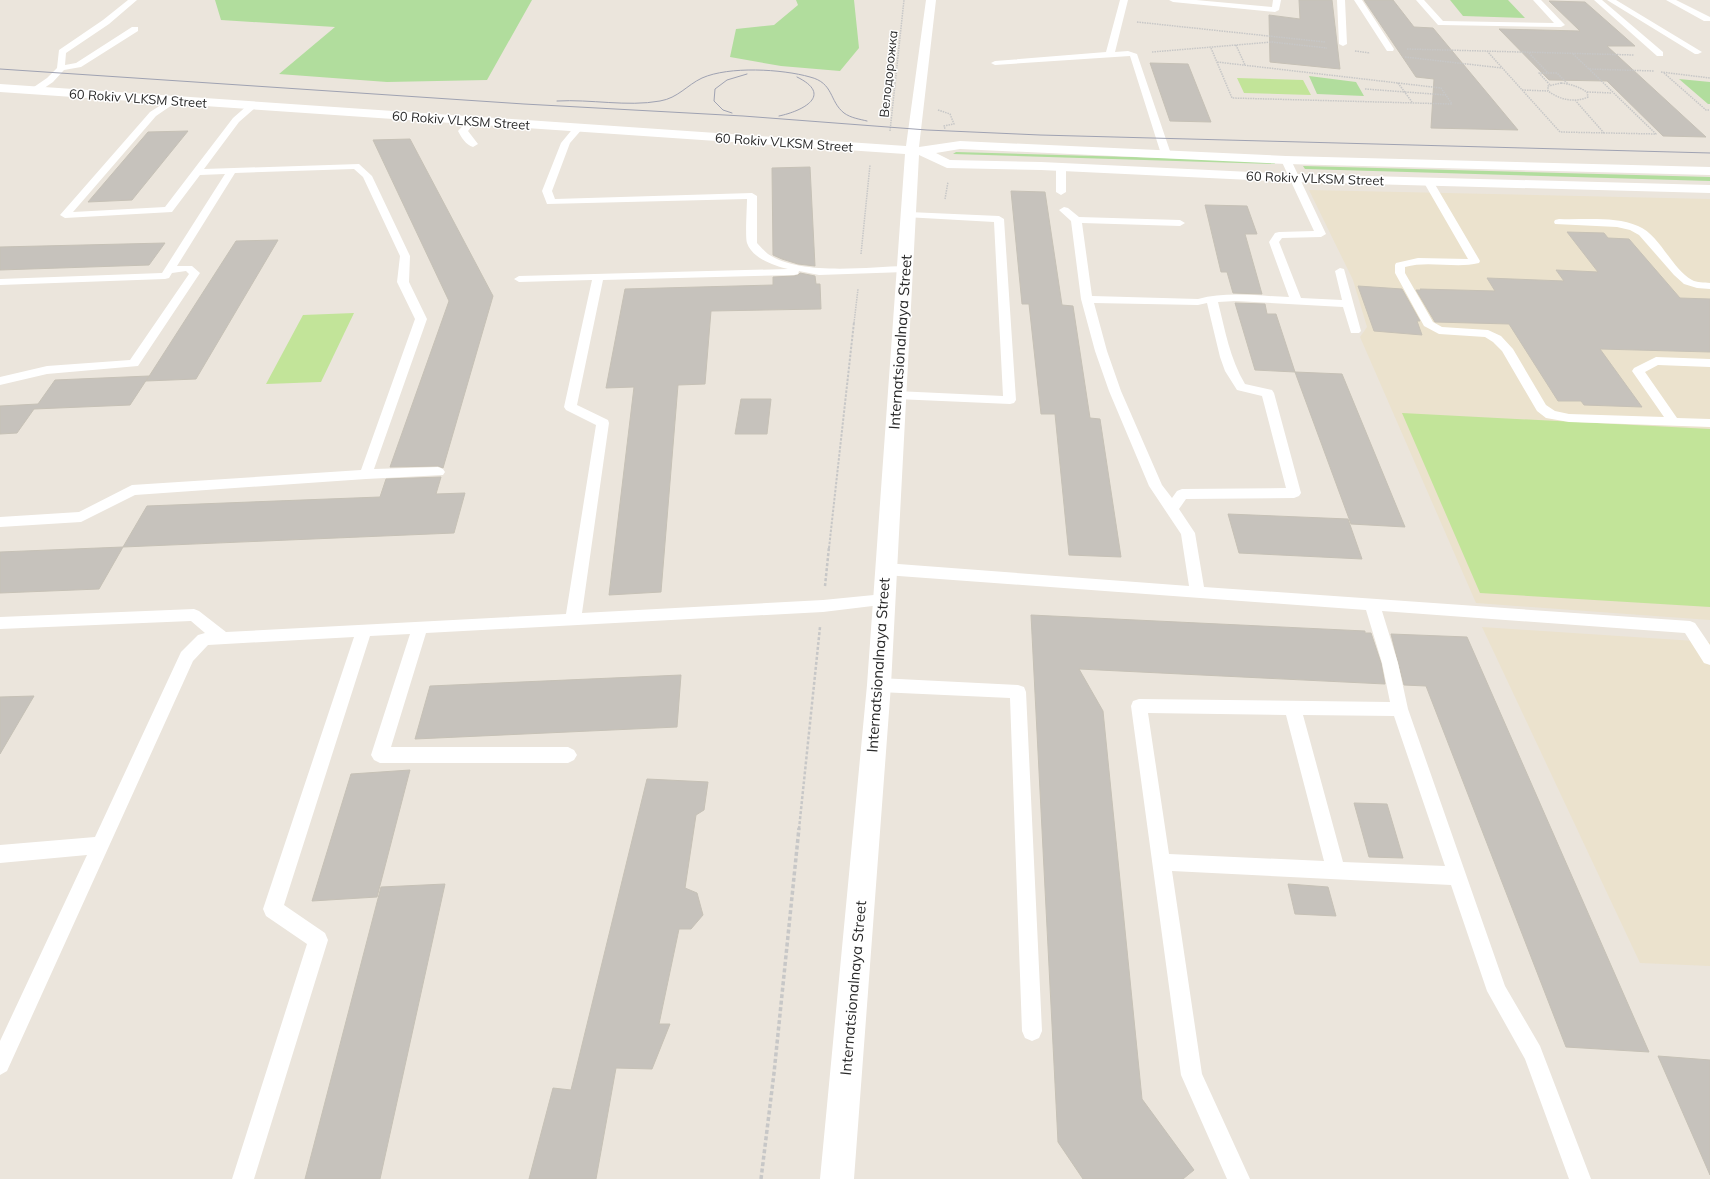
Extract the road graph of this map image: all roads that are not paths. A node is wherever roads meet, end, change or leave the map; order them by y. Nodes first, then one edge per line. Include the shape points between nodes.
1 (133, 0) edge
2 (931, 0) edge
3 (1124, 0) edge
4 (1173, 0) edge
5 (1277, 0) edge
6 (1341, 0) edge
7 (1358, 0) edge
8 (1420, 0) edge
9 (1537, 0) edge
10 (1598, 0) edge
11 (1610, 0) edge
12 (1670, 0) edge
13 (1710, 18) edge
14 (135, 29) dead end
15 (1343, 44) road end
16 (1390, 49) road end
17 (1698, 52) dead end
18 (1110, 54) junction
19 (1660, 54) road end
20 (995, 63) dead end
21 (62, 68) junction
22 (0, 88) edge
23 (34, 90) junction
24 (172, 101) junction
25 (252, 106) junction
26 (472, 121) junction
27 (578, 128) junction
28 (473, 144) dead end
29 (917, 151) junction
30 (1166, 154) junction
31 (1286, 160) junction
32 (1061, 167) junction
33 (1710, 170) edge
34 (232, 171) junction
35 (197, 172) junction
36 (1293, 178) junction
37 (1428, 181) junction
38 (1710, 189) edge
39 (1061, 192) dead end
40 (1064, 210) dead end
41 (909, 215) junction
42 (1076, 220) junction
43 (1559, 222) dead end
44 (1180, 223) dead end
45 (905, 269) junction
46 (169, 270) junction
47 (1340, 271) dead end
48 (819, 272) junction
49 (598, 278) junction
50 (519, 279) dead end
51 (0, 282) edge
52 (1710, 286) edge
53 (1087, 299) junction
54 (1212, 299) junction
55 (1296, 301) junction
56 (1348, 304) junction
57 (1354, 331) dead end
58 (1710, 362) edge
59 (0, 381) edge
60 (896, 395) junction
61 (1673, 421) junction
62 (1710, 423) edge
63 (438, 472) dead end
64 (366, 474) junction
65 (1172, 509) junction
66 (0, 522) edge
67 (885, 568) junction
68 (1197, 592) junction
69 (884, 600) junction
70 (1372, 604) junction
71 (572, 620) junction
72 (0, 623) edge
73 (420, 627) junction
74 (364, 630) junction
75 (224, 638) junction
76 (1710, 658) edge
77 (879, 685) junction
78 (1293, 708) junction
79 (1400, 709) junction
80 (568, 755) dead end
81 (101, 844) junction
82 (0, 854) edge
83 (1161, 862) junction
84 (1336, 870) junction
85 (1458, 876) junction
86 (1032, 1031) dead end
87 (0, 1064) edge
88 (243, 1179) edge
89 (837, 1179) edge
90 (1239, 1179) edge
91 (1580, 1179) edge

1 - 21 lane via 62,52
2 - 29 street, Internatsionalnaya Street via 918,94
3 - 18 lane
4 - 5 lane via 1275,10
6 - 15 lane
7 - 16 lane
8 - 9 lane via 1441,23 1561,25
10 - 19 lane
11 - 17 lane
12 - 13 lane via 1707,19
14 - 21 lane via 78,65
18 - 20 lane
18 - 30 lane via 1133,54
21 - 23 lane via 50,80
22 - 23 street, 60 Rokiv VLKSM Street
23 - 24 street, 60 Rokiv VLKSM Street
24 - 25 street, 60 Rokiv VLKSM Street
24 - 35 lane via 153,114 64,215 168,210
25 - 26 street, 60 Rokiv VLKSM Street
25 - 35 lane via 236,120
26 - 27 street, 60 Rokiv VLKSM Street
26 - 28 lane via 463,131
27 - 29 street, 60 Rokiv VLKSM Street
27 - 48 lane via 566,143 548,191 551,202 752,196 752,243 763,256 780,264
29 - 30 street, 60 Rokiv VLKSM Street via 960,145
29 - 32 street, 60 Rokiv VLKSM Street via 947,164
29 - 41 street, Internatsionalnaya Street
30 - 31 street, 60 Rokiv VLKSM Street
31 - 33 street, 60 Rokiv VLKSM Street
31 - 36 lane
32 - 36 street, 60 Rokiv VLKSM Street
32 - 39 lane
34 - 35 lane
34 - 46 lane
34 - 64 lane via 356,166 367,176 405,256 403,282 421,319
36 - 37 street, 60 Rokiv VLKSM Street
36 - 55 lane via 1321,234 1279,235 1274,242
37 - 38 street, 60 Rokiv VLKSM Street
37 - 61 lane via 1475,261 1415,262 1400,265 1400,273 1428,324 1439,330 1488,334 1498,339 1507,349 1541,408 1551,415 1569,418
40 - 42 lane
41 - 45 street, Internatsionalnaya Street
41 - 60 lane via 998,218 1010,400
42 - 44 lane
42 - 53 lane
43 - 52 lane via 1617,224 1634,228 1642,233 1688,282
45 - 48 lane
45 - 60 street, Internatsionalnaya Street
46 - 51 lane via 165,276
46 - 59 lane via 188,268 195,273 134,362 47,370
47 - 56 lane
48 - 49 lane
49 - 50 lane
49 - 71 lane via 570,407 603,423
53 - 54 lane via 1198,302
53 - 65 lane via 1115,391 1156,486
54 - 55 lane
54 - 65 lane via 1231,371 1241,387 1268,393 1294,493 1182,494
55 - 56 lane
56 - 57 lane
58 - 61 lane via 1656,361 1638,371
60 - 67 street, Internatsionalnaya Street
61 - 62 lane
63 - 64 lane
64 - 66 lane via 132,490 81,518
65 - 68 lane via 1188,533
67 - 68 lane
67 - 69 street, Internatsionalnaya Street
68 - 70 lane
69 - 71 lane via 822,606
69 - 77 street, Internatsionalnaya Street
70 - 76 lane via 1690,626
70 - 79 lane via 1390,663
71 - 73 lane
72 - 75 lane via 194,615
73 - 74 lane
73 - 80 lane via 380,755
74 - 75 lane
74 - 88 lane via 273,909 318,940
75 - 81 lane via 204,639 187,657
77 - 86 lane via 1018,692
77 - 89 street, Internatsionalnaya Street
78 - 79 lane
78 - 83 lane via 1139,706
78 - 84 lane
79 - 85 lane
81 - 82 lane
81 - 87 lane
83 - 84 lane
83 - 90 lane via 1192,1075
84 - 85 lane
85 - 91 lane via 1497,991 1533,1053

